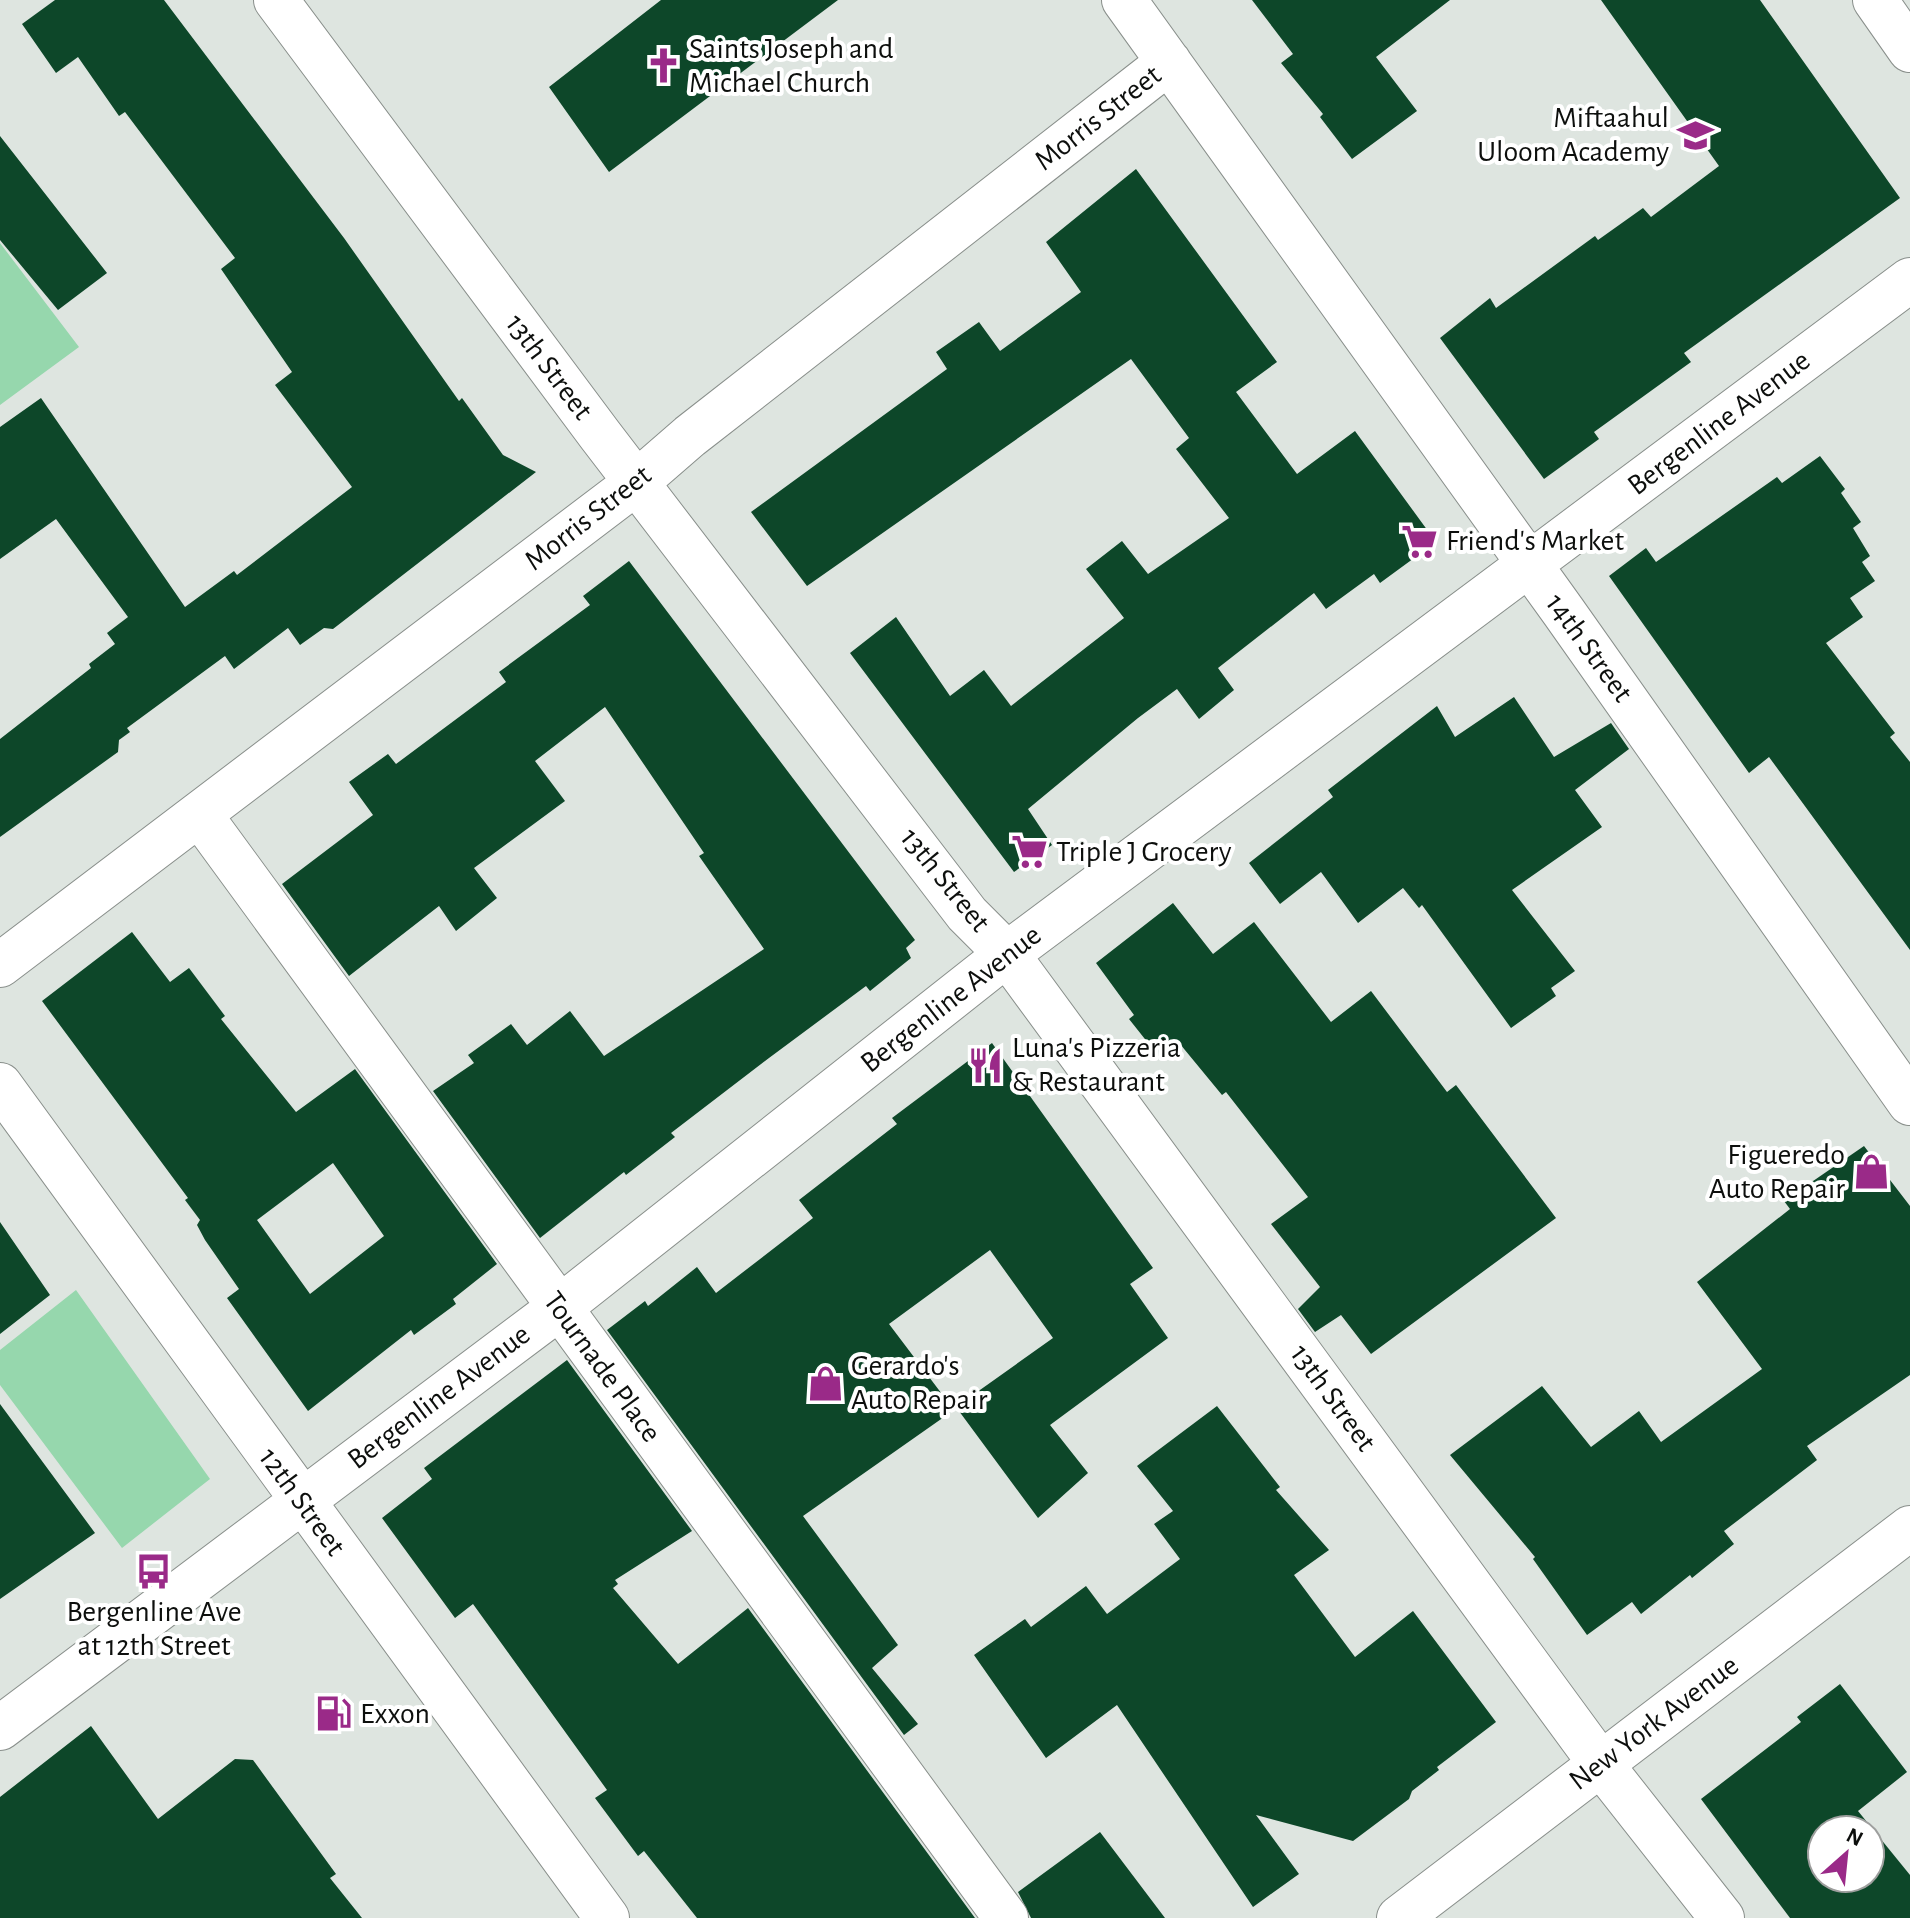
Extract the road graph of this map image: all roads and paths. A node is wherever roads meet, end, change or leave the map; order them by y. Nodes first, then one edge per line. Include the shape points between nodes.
1 (276, 0) edge
2 (1124, 0) edge
3 (1875, 0) edge
4 (1910, 50) edge
5 (1169, 62) junction
6 (1910, 280) edge
7 (637, 482) junction
8 (1529, 565) junction
9 (200, 815) junction
10 (1007, 954) junction
11 (0, 965) edge
12 (0, 1085) edge
13 (1910, 1103) edge
14 (559, 1308) junction
15 (301, 1499) junction
16 (1910, 1528) edge
17 (0, 1728) edge
18 (1600, 1763) junction
19 (607, 1918) edge
20 (1006, 1918) edge
21 (1399, 1918) edge
22 (1722, 1918) edge

1 - 7 street, 13th Street
2 - 5 street, 14th Street
3 - 4 street
5 - 7 street, Morris Street
5 - 8 street, 14th Street
6 - 8 street, Bergenline Avenue
7 - 9 street, Morris Street
7 - 10 street, 13th Street via 967,914
8 - 10 street, Bergenline Avenue
8 - 13 street, 14th Street
9 - 11 street, Morris Street
9 - 14 street, Tournade Place
10 - 14 street, Bergenline Avenue
10 - 18 street, 13th Street
12 - 15 street, 12th Street
14 - 15 street, Bergenline Avenue
14 - 20 street, Tournade Place
15 - 17 street, Bergenline Avenue
15 - 19 street, 12th Street
16 - 18 street, New York Avenue
18 - 21 street, New York Avenue
18 - 22 street, 13th Street

